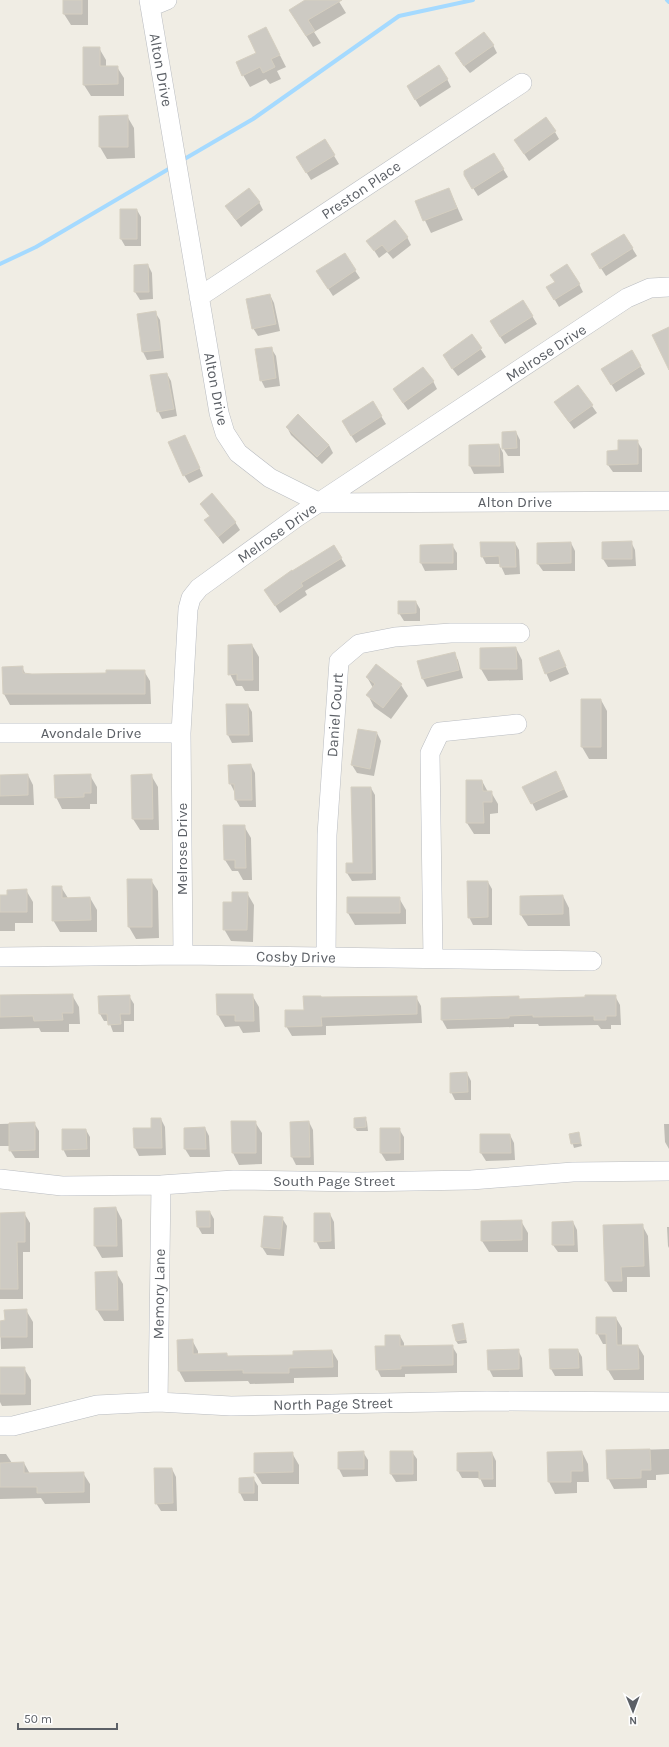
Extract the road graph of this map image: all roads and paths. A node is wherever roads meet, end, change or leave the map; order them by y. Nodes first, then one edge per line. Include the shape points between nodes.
1 (156, 2) edge
2 (522, 83) dead end
3 (669, 287) edge
4 (199, 297) junction
5 (669, 501) edge
6 (320, 503) junction
7 (520, 633) dead end
8 (517, 724) dead end
9 (0, 733) edge
10 (181, 733) junction
11 (183, 955) junction
12 (0, 957) edge
13 (326, 957) junction
14 (433, 958) junction
15 (592, 961) dead end
16 (669, 1171) edge
17 (0, 1180) edge
18 (161, 1185) junction
19 (158, 1402) junction
20 (669, 1402) edge
21 (0, 1426) edge

1 - 4 street, Alton Drive
2 - 4 street, Preston Place
3 - 6 street, Melrose Drive via 650,288 628,298
4 - 6 street, Alton Drive via 219,413 225,433 238,453 270,478
5 - 6 street, Alton Drive
6 - 10 street, Melrose Drive via 199,588 191,598 188,608
7 - 13 street, Daniel Court via 444,633 395,637 359,644 339,661 327,834
8 - 14 street via 440,732 430,753
9 - 10 street, Avondale Drive
10 - 11 street, Melrose Drive
11 - 12 street, Cosby Drive
11 - 13 street, Cosby Drive
13 - 14 street, Cosby Drive
14 - 15 street, Cosby Drive
16 - 18 street, South Page Street via 573,1172 471,1180 234,1180
17 - 18 street, South Page Street via 62,1186
18 - 19 street, Memory Lane
19 - 20 street, North Page Street via 231,1406 487,1401
19 - 21 street, North Page Street via 97,1405 13,1426

